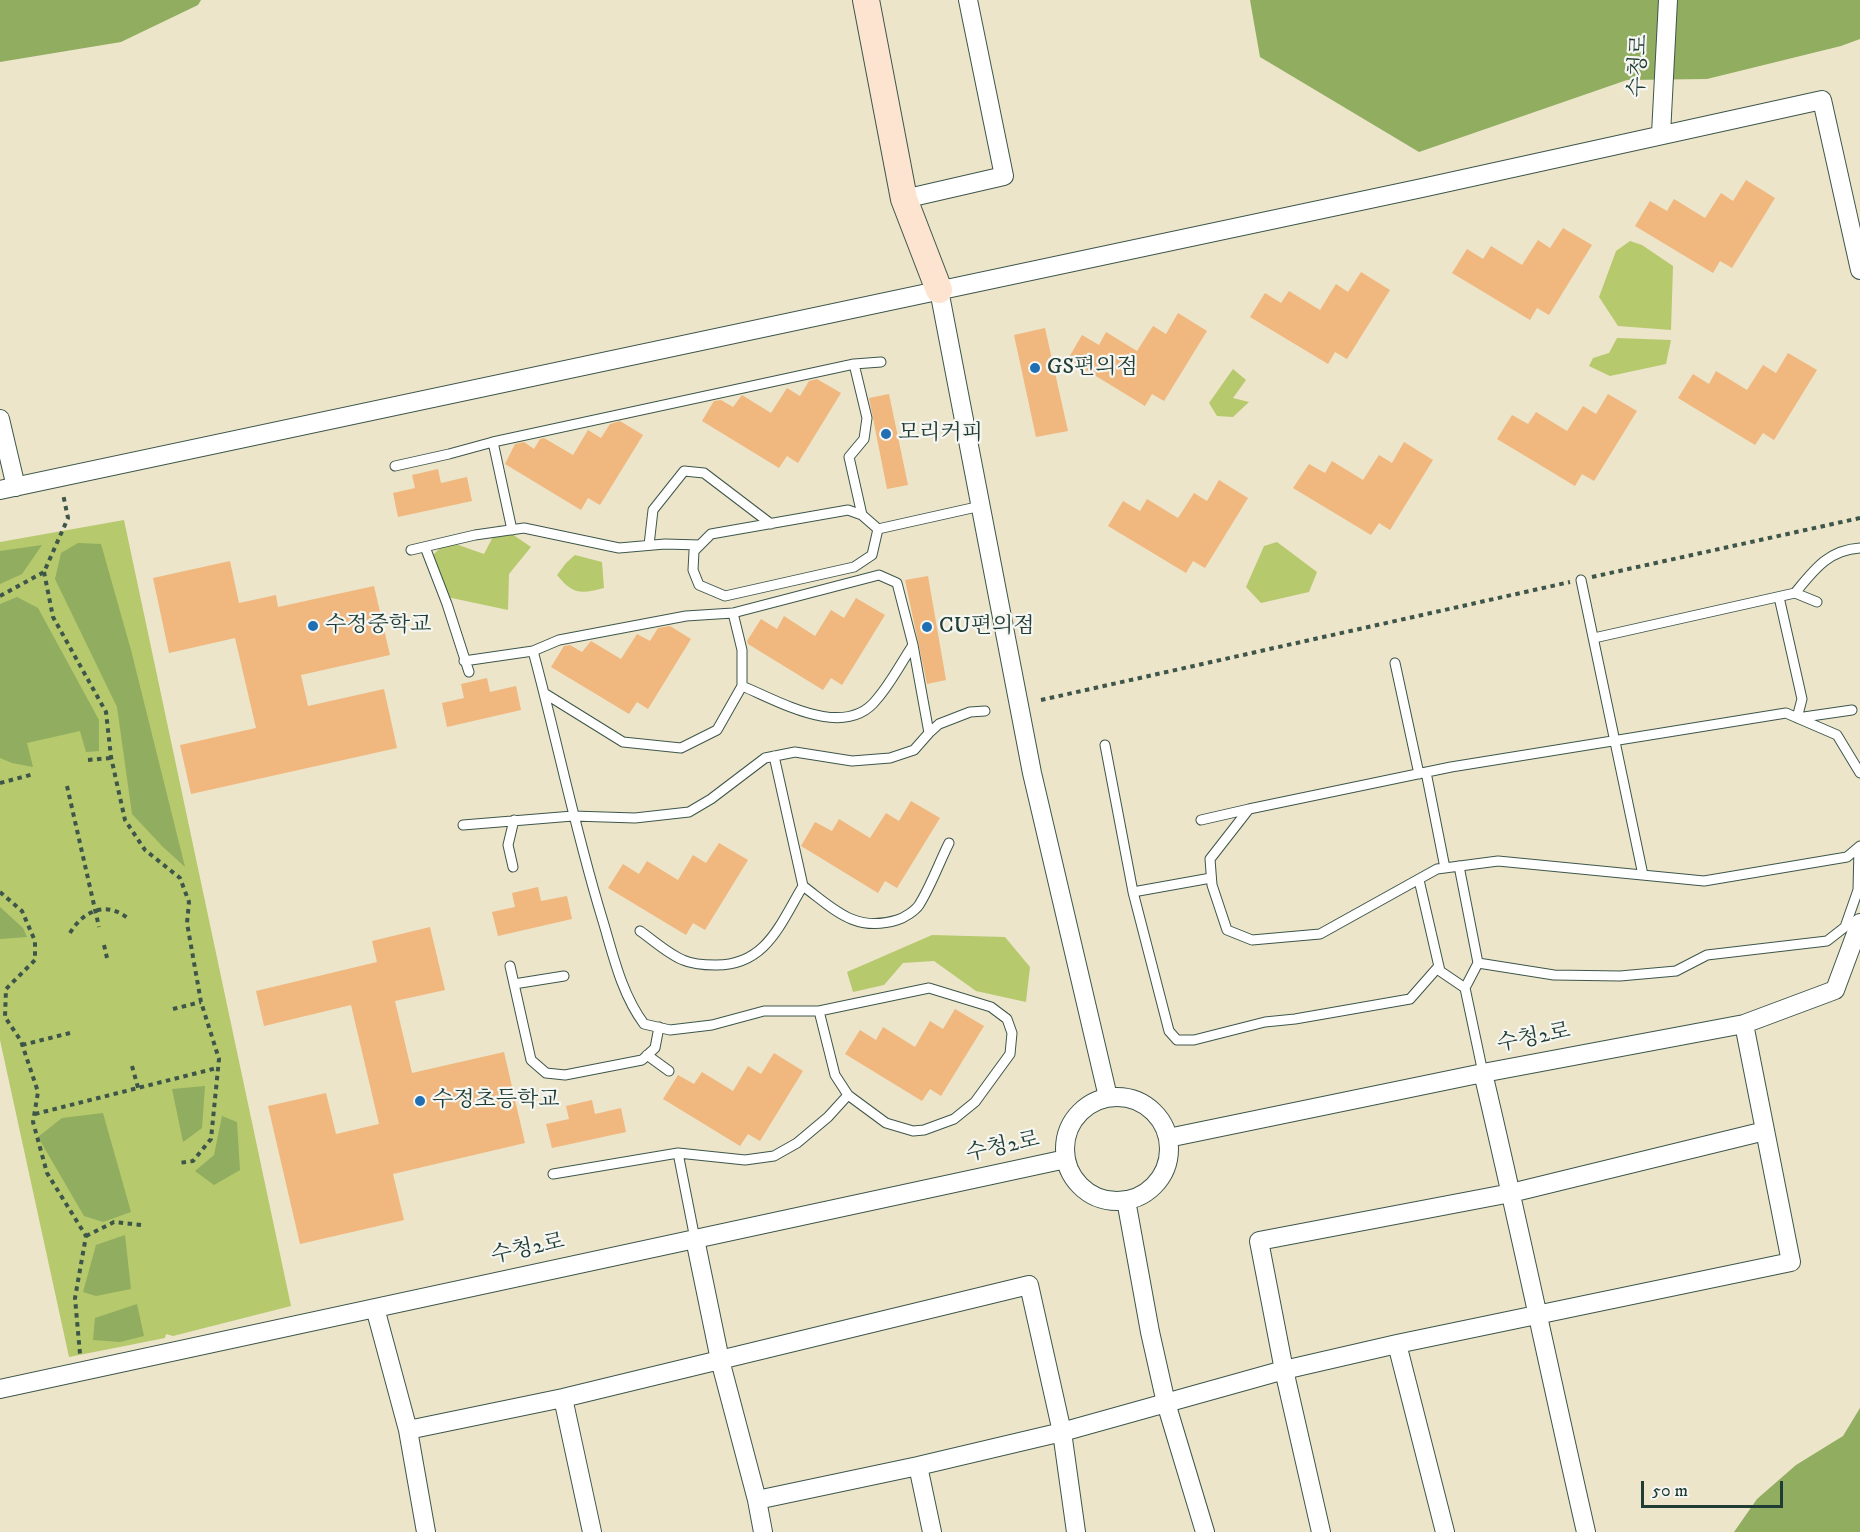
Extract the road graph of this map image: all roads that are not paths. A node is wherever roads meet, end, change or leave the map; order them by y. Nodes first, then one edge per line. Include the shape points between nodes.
1 (866, 0) edge
2 (969, 0) edge
3 (1668, 0) edge
4 (1661, 134) junction
5 (904, 200) junction
6 (1860, 270) edge
7 (939, 290) junction
8 (881, 362) dead end
9 (854, 364) junction
10 (0, 419) edge
11 (493, 442) junction
12 (395, 466) dead end
13 (8, 489) edge
14 (981, 506) junction
15 (862, 515) junction
16 (771, 524) junction
17 (878, 529) junction
18 (512, 530) junction
19 (649, 545) junction
20 (700, 545) junction
21 (425, 547) junction
22 (1860, 548) edge
23 (411, 550) dead end
24 (865, 560) junction
25 (869, 577) junction
26 (1581, 580) road end
27 (1796, 593) junction
28 (1779, 597) junction
29 (1817, 602) dead end
30 (733, 613) junction
31 (1594, 638) junction
32 (913, 645) junction
33 (533, 651) junction
34 (464, 661) junction
35 (1395, 663) dead end
36 (468, 672) dead end
37 (741, 686) junction
38 (544, 693) junction
39 (1852, 710) dead end
40 (985, 711) dead end
41 (1797, 718) junction
42 (928, 733) junction
43 (1616, 741) junction
44 (1105, 744) dead end
45 (774, 756) junction
46 (1422, 773) junction
47 (1860, 773) edge
48 (1249, 809) junction
49 (573, 816) junction
50 (514, 820) junction
51 (1200, 820) dead end
52 (463, 825) dead end
53 (949, 843) dead end
54 (1860, 847) edge
55 (1459, 866) junction
56 (513, 867) dead end
57 (1445, 868) junction
58 (1643, 875) junction
59 (1211, 878) junction
60 (1419, 880) junction
61 (803, 886) junction
62 (1133, 892) junction
63 (1860, 923) edge
64 (640, 931) dead end
65 (1478, 963) junction
66 (510, 966) dead end
67 (1439, 966) junction
68 (564, 976) dead end
69 (514, 984) junction
70 (1465, 988) junction
71 (819, 1011) junction
72 (1744, 1024) junction
73 (658, 1028) junction
74 (647, 1055) junction
75 (669, 1071) dead end
76 (1483, 1073) junction
77 (848, 1095) junction
78 (1108, 1098) junction
79 (1765, 1131) junction
80 (1168, 1138) junction
81 (678, 1153) junction
82 (1066, 1159) junction
83 (553, 1174) dead end
84 (1511, 1193) junction
85 (1126, 1200) junction
86 (695, 1239) junction
87 (375, 1308) junction
88 (1537, 1315) junction
89 (1397, 1344) junction
90 (720, 1360) junction
91 (1284, 1371) junction
92 (0, 1389) edge
93 (563, 1398) junction
94 (1166, 1403) junction
95 (408, 1430) junction
96 (1062, 1432) junction
97 (918, 1466) junction
98 (757, 1500) junction
99 (426, 1532) edge
100 (592, 1532) edge
101 (763, 1532) edge
102 (932, 1532) edge
103 (1076, 1532) edge
104 (1205, 1532) edge
105 (1322, 1532) edge
106 (1445, 1532) edge
107 (1586, 1532) edge

1 - 5 main road
2 - 5 street via 1004,176
3 - 4 street, 수청로
4 - 6 street via 1822,100
4 - 7 street
5 - 7 main road
7 - 13 street
7 - 14 street
8 - 9 lane
9 - 11 lane
9 - 15 lane via 867,418 864,439 849,457
10 - 13 street
11 - 12 lane
11 - 18 lane
14 - 17 lane
14 - 78 street via 1032,773
15 - 16 lane via 848,510
15 - 17 lane
16 - 19 lane via 704,473 684,471 653,510
16 - 20 lane via 711,534
17 - 24 lane via 872,555
18 - 19 lane via 524,528 619,548
18 - 21 lane
19 - 20 lane
20 - 24 lane via 694,552 693,570 699,585 725,596 854,567
21 - 23 lane
21 - 34 lane
22 - 27 lane via 1821,562
24 - 25 lane
25 - 30 lane
25 - 32 lane via 879,575 897,583
26 - 31 lane
27 - 28 lane
27 - 29 lane
28 - 31 lane
28 - 41 lane via 1802,699
30 - 33 lane via 623,627 559,640
30 - 37 lane via 742,650
31 - 43 lane
32 - 37 lane via 876,701 861,713 838,719 814,716
32 - 42 lane
33 - 34 lane
33 - 38 lane
34 - 36 lane
35 - 46 lane
37 - 38 lane via 717,730 681,748 623,742
38 - 49 lane
39 - 41 lane
40 - 42 lane via 970,712 939,724
41 - 43 lane via 1786,713
41 - 47 lane via 1837,735
42 - 45 lane via 914,750 890,758 852,761 795,752
43 - 46 lane
43 - 58 lane
44 - 62 lane
45 - 49 lane via 765,758 688,813 635,818
45 - 61 lane
46 - 48 lane
46 - 57 lane
48 - 51 lane
48 - 59 lane via 1210,859
49 - 50 lane
49 - 73 lane via 616,966 633,1009 644,1024
50 - 52 lane
50 - 56 lane via 508,845
53 - 61 lane via 918,907 901,919 881,925 848,919
54 - 58 lane via 1847,857 1704,881
54 - 65 lane via 1858,890 1845,927 1827,942 1707,955 1676,971 1620,976 1554,975
55 - 57 lane
55 - 58 lane via 1498,861
55 - 65 lane
57 - 60 lane
59 - 60 lane via 1227,930 1252,940 1320,934
59 - 62 lane
60 - 67 lane
61 - 64 lane via 767,945 750,959 732,965 683,960
62 - 67 lane via 1169,1031 1177,1040 1410,999
63 - 72 street, 수청2로 via 1834,990
65 - 70 lane
66 - 69 lane
67 - 70 lane
68 - 69 lane
69 - 74 lane via 531,1060 546,1073 566,1074 642,1060
70 - 76 lane
71 - 73 lane via 764,1011 712,1025
71 - 77 lane via 835,1075
71 - 77 lane via 929,988 991,1007 1007,1019 1010,1054 975,1102 954,1119 913,1131 886,1123
72 - 76 street, 수청2로
72 - 79 street
73 - 74 lane via 655,1048
74 - 75 lane
76 - 80 street, 수청2로
76 - 84 street
77 - 81 lane via 798,1143 774,1156 745,1160
78 - 80 street via 1140,1102 1153,1111
78 - 82 street via 1086,1108 1070,1126 1065,1142
79 - 84 street
79 - 88 street via 1791,1262
80 - 85 street via 1168,1159 1160,1178 1139,1196
81 - 83 lane
81 - 86 lane
82 - 85 street via 1074,1177 1088,1192
82 - 86 street, 수청2로
84 - 88 street
84 - 91 street via 1259,1241
85 - 94 street
86 - 87 street, 수청2로
86 - 90 street
87 - 92 street, 수청2로
87 - 95 street
88 - 89 street
88 - 107 street
89 - 91 street
89 - 106 street
90 - 93 street
90 - 96 street via 1029,1285
90 - 98 street
91 - 94 street
91 - 105 street
93 - 95 street
93 - 100 street
94 - 96 street
94 - 104 street
95 - 99 street
96 - 97 street
96 - 103 street
97 - 98 street
97 - 102 street
98 - 101 street

